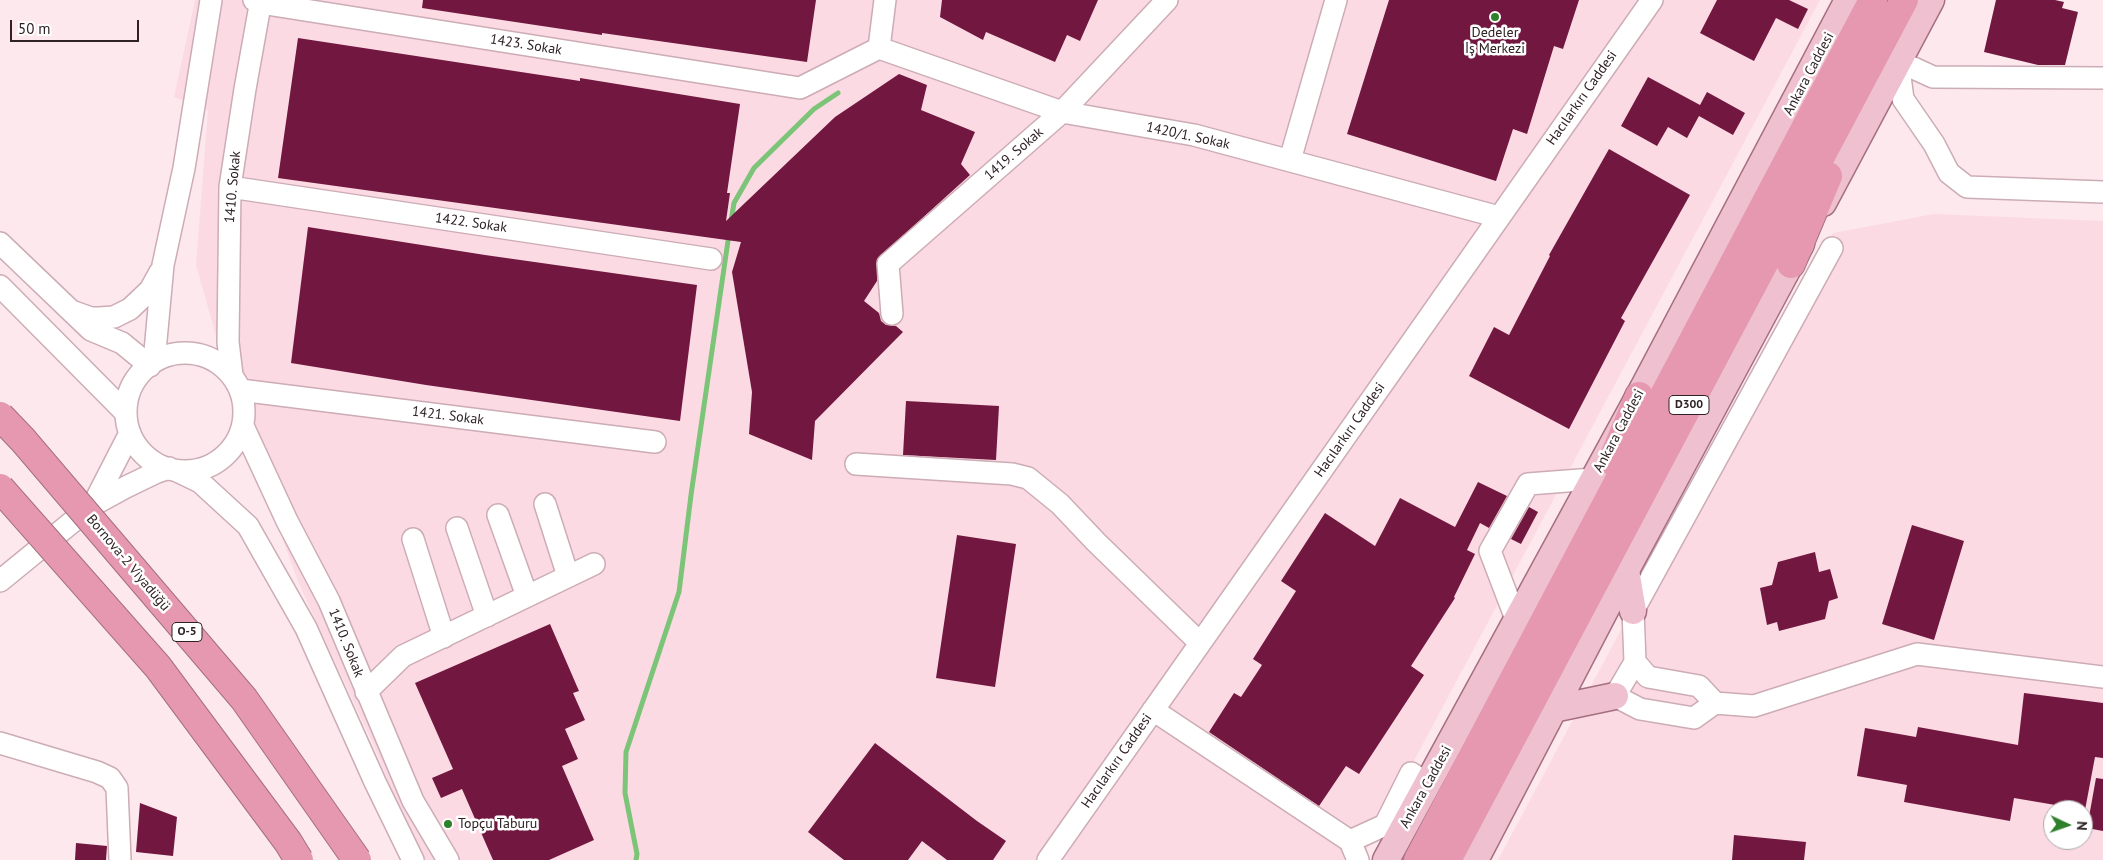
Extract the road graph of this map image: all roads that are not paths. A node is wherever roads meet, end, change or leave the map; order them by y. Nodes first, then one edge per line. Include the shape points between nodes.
1 (211, 0) edge
2 (885, 0) edge
3 (1167, 0) edge
4 (1336, 0) edge
5 (1652, 0) edge
6 (1848, 0) edge
7 (1873, 0) edge
8 (1930, 0) edge
9 (258, 1) edge
10 (1900, 7) edge
11 (879, 48) junction
12 (1898, 61) junction
13 (2103, 78) edge
14 (1062, 112) junction
15 (1290, 160) junction
16 (230, 188) junction
17 (2103, 192) edge
18 (1499, 217) junction
19 (0, 243) edge
20 (1832, 248) dead end
21 (711, 259) dead end
22 (1791, 264) junction
23 (164, 265) junction
24 (0, 286) edge
25 (68, 310) junction
26 (892, 314) dead end
27 (152, 364) junction
28 (236, 383) junction
29 (1638, 396) junction
30 (0, 416) edge
31 (128, 423) junction
32 (243, 426) junction
33 (655, 442) dead end
34 (856, 464) dead end
35 (172, 469) junction
36 (1593, 479) junction
37 (0, 488) edge
38 (545, 504) dead end
39 (93, 505) junction
40 (498, 515) dead end
41 (457, 528) dead end
42 (412, 539) dead end
43 (594, 564) dead end
44 (1626, 570) junction
45 (568, 576) junction
46 (1, 579) edge
47 (527, 596) junction
48 (1633, 611) junction
49 (1548, 614) junction
50 (487, 616) junction
51 (1516, 619) junction
52 (444, 637) junction
53 (1200, 643) junction
54 (1635, 662) junction
55 (2103, 677) edge
56 (366, 692) junction
57 (1615, 696) junction
58 (1715, 703) junction
59 (1553, 709) junction
60 (1153, 710) junction
61 (0, 743) edge
62 (1428, 784) junction
63 (1354, 851) edge
64 (120, 860) edge
65 (298, 860) edge
66 (357, 860) edge
67 (413, 860) edge
68 (448, 860) edge
69 (1048, 860) edge
70 (1386, 860) edge
71 (1418, 860) edge
72 (1447, 860) edge
73 (1475, 860) edge

1 - 23 street via 184,168
2 - 11 street
3 - 14 street, 1419. Sokak
4 - 15 street
5 - 18 street, Hacılarkırı Caddesi
6 - 29 main road, Ankara Caddesi
7 - 49 highway, Ankara Caddesi / D300
8 - 12 main road
9 - 11 street, 1423. Sokak via 800,88
9 - 16 street, 1410. Sokak
10 - 22 highway
10 - 72 highway, D300
11 - 14 street, 1420/1. Sokak
12 - 13 street via 1933,77
12 - 17 street via 1903,99 1934,144 1949,173 1968,187
12 - 22 main road
14 - 15 street, 1420/1. Sokak via 1194,135
14 - 26 street, 1419. Sokak via 888,264
15 - 18 street, 1420/1. Sokak
16 - 21 street, 1422. Sokak
16 - 28 street, 1410. Sokak via 228,342
18 - 53 street, Hacılarkırı Caddesi
19 - 25 street
20 - 48 street
22 - 44 main road
23 - 25 street via 150,290 130,310 114,317 100,318
23 - 27 street
24 - 31 street
25 - 27 street via 91,330 122,343
27 - 28 street via 170,355 187,352 204,355 219,363
27 - 31 street via 139,375 129,393
28 - 32 street via 244,408
28 - 33 street, 1421. Sokak
29 - 36 main road, Ankara Caddesi
29 - 49 highway
30 - 66 highway, Bornova-2 Viyadüğü / O-5, bridge via 244,699
31 - 35 street via 141,451 156,464
31 - 39 street
32 - 35 street via 225,456 210,466 193,471
32 - 56 street, 1410. Sokak via 287,521 330,601
34 - 53 street via 1012,474 1028,478 1060,504
35 - 39 street via 134,483
35 - 67 street via 200,482 248,526 306,628
36 - 51 main road, Ankara Caddesi
36 - 51 street via 1528,484 1490,551
37 - 65 highway, bridge via 158,667
38 - 45 street
39 - 46 street
40 - 47 street
41 - 50 street
42 - 52 street
43 - 45 street
44 - 48 main road
44 - 59 main road
45 - 47 street
47 - 50 street
48 - 54 street
49 - 71 highway, Ankara Caddesi / D300
50 - 52 street
51 - 62 main road, Ankara Caddesi
52 - 56 street via 403,656
53 - 60 street, Hacılarkırı Caddesi
54 - 57 street
54 - 58 street via 1648,677 1699,686
55 - 58 street via 1917,654 1754,706
56 - 68 street, 1410. Sokak via 413,801
57 - 58 street via 1640,709 1694,718
57 - 59 main road
59 - 73 main road
60 - 63 street
60 - 69 street, Hacılarkırı Caddesi
61 - 64 street via 110,778 117,788
62 - 63 street via 1411,773 1385,825
62 - 70 main road, Ankara Caddesi

